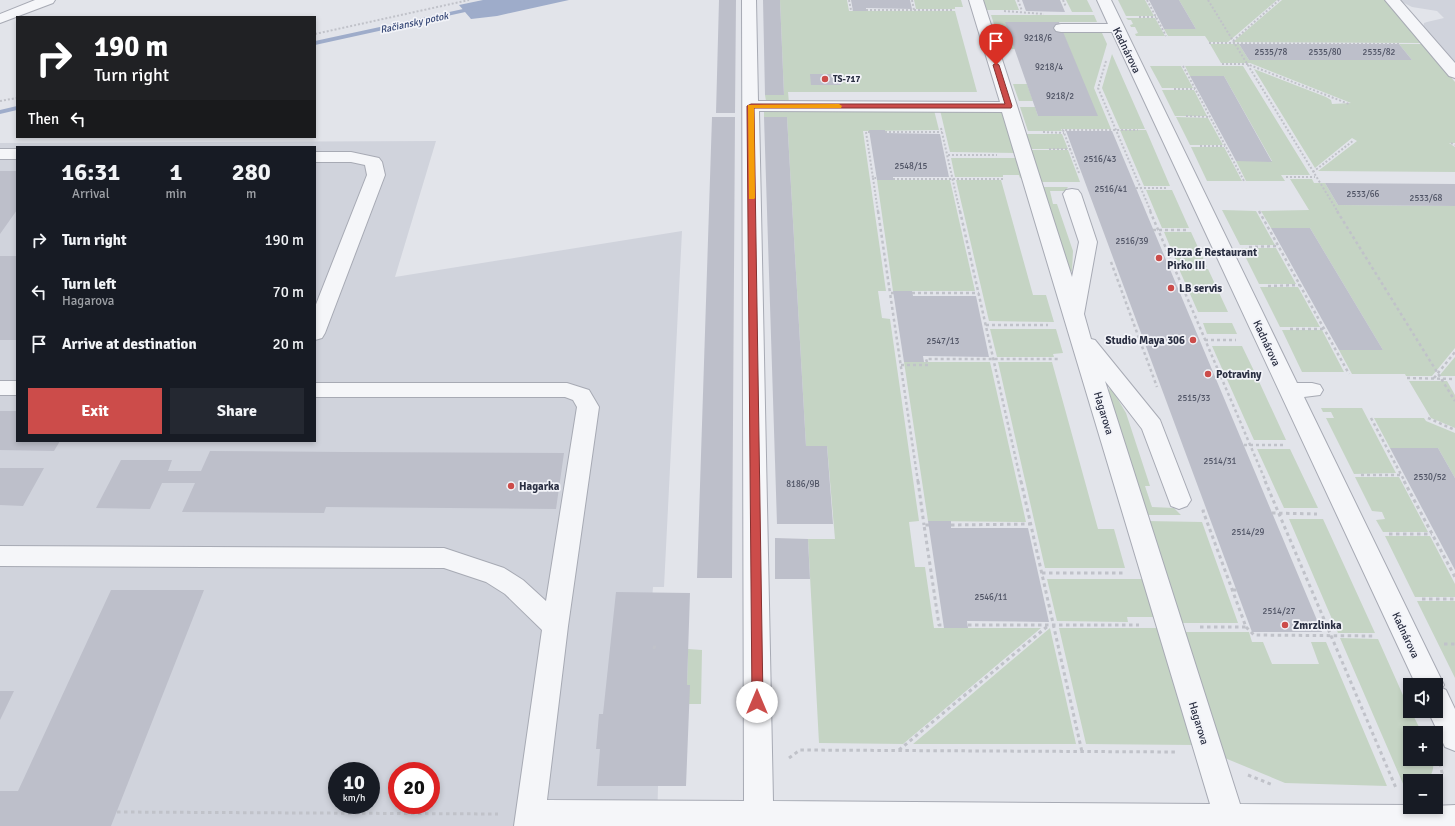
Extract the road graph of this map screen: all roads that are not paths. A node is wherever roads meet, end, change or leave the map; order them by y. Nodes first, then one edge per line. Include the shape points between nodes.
1 (48, 0) edge
2 (749, 0) edge
3 (1104, 0) edge
4 (1392, 0) edge
5 (977, 5) edge
6 (0, 19) edge
7 (1061, 28) dead end
8 (1117, 28) junction
9 (1455, 73) edge
10 (751, 106) junction
11 (1009, 106) junction
12 (0, 154) edge
13 (16, 154) edge
14 (316, 157) edge
15 (1076, 186) road end
16 (1077, 326) junction
17 (316, 330) edge
18 (0, 388) edge
19 (16, 388) edge
20 (316, 390) edge
21 (1289, 390) junction
22 (1312, 390) dead end
23 (1179, 500) dead end
24 (0, 556) edge
25 (555, 626) junction
26 (1427, 678) edge
27 (1440, 718) edge
28 (1447, 747) edge
29 (1455, 819) edge
30 (530, 820) edge
31 (759, 821) edge
32 (1230, 822) edge

1 - 6 street
2 - 10 street
3 - 8 street, Kadnárova
4 - 9 street
5 - 11 street, Hagarova
7 - 8 street
8 - 21 street, Kadnárova via 1135,51 1205,194
10 - 11 street
10 - 31 street
11 - 16 street, Hagarova
12 - 13 street
14 - 17 street via 351,157 373,162 376,176
15 - 16 street via 1088,242
16 - 23 street via 1152,426
16 - 32 street, Hagarova
18 - 19 street
20 - 25 street via 567,390 581,395 588,407
21 - 22 street
21 - 26 street, Kadnárova
24 - 25 street via 444,558 495,575 514,587
25 - 30 street
27 - 28 street
29 - 32 street
30 - 31 street via 657,815
31 - 32 street

